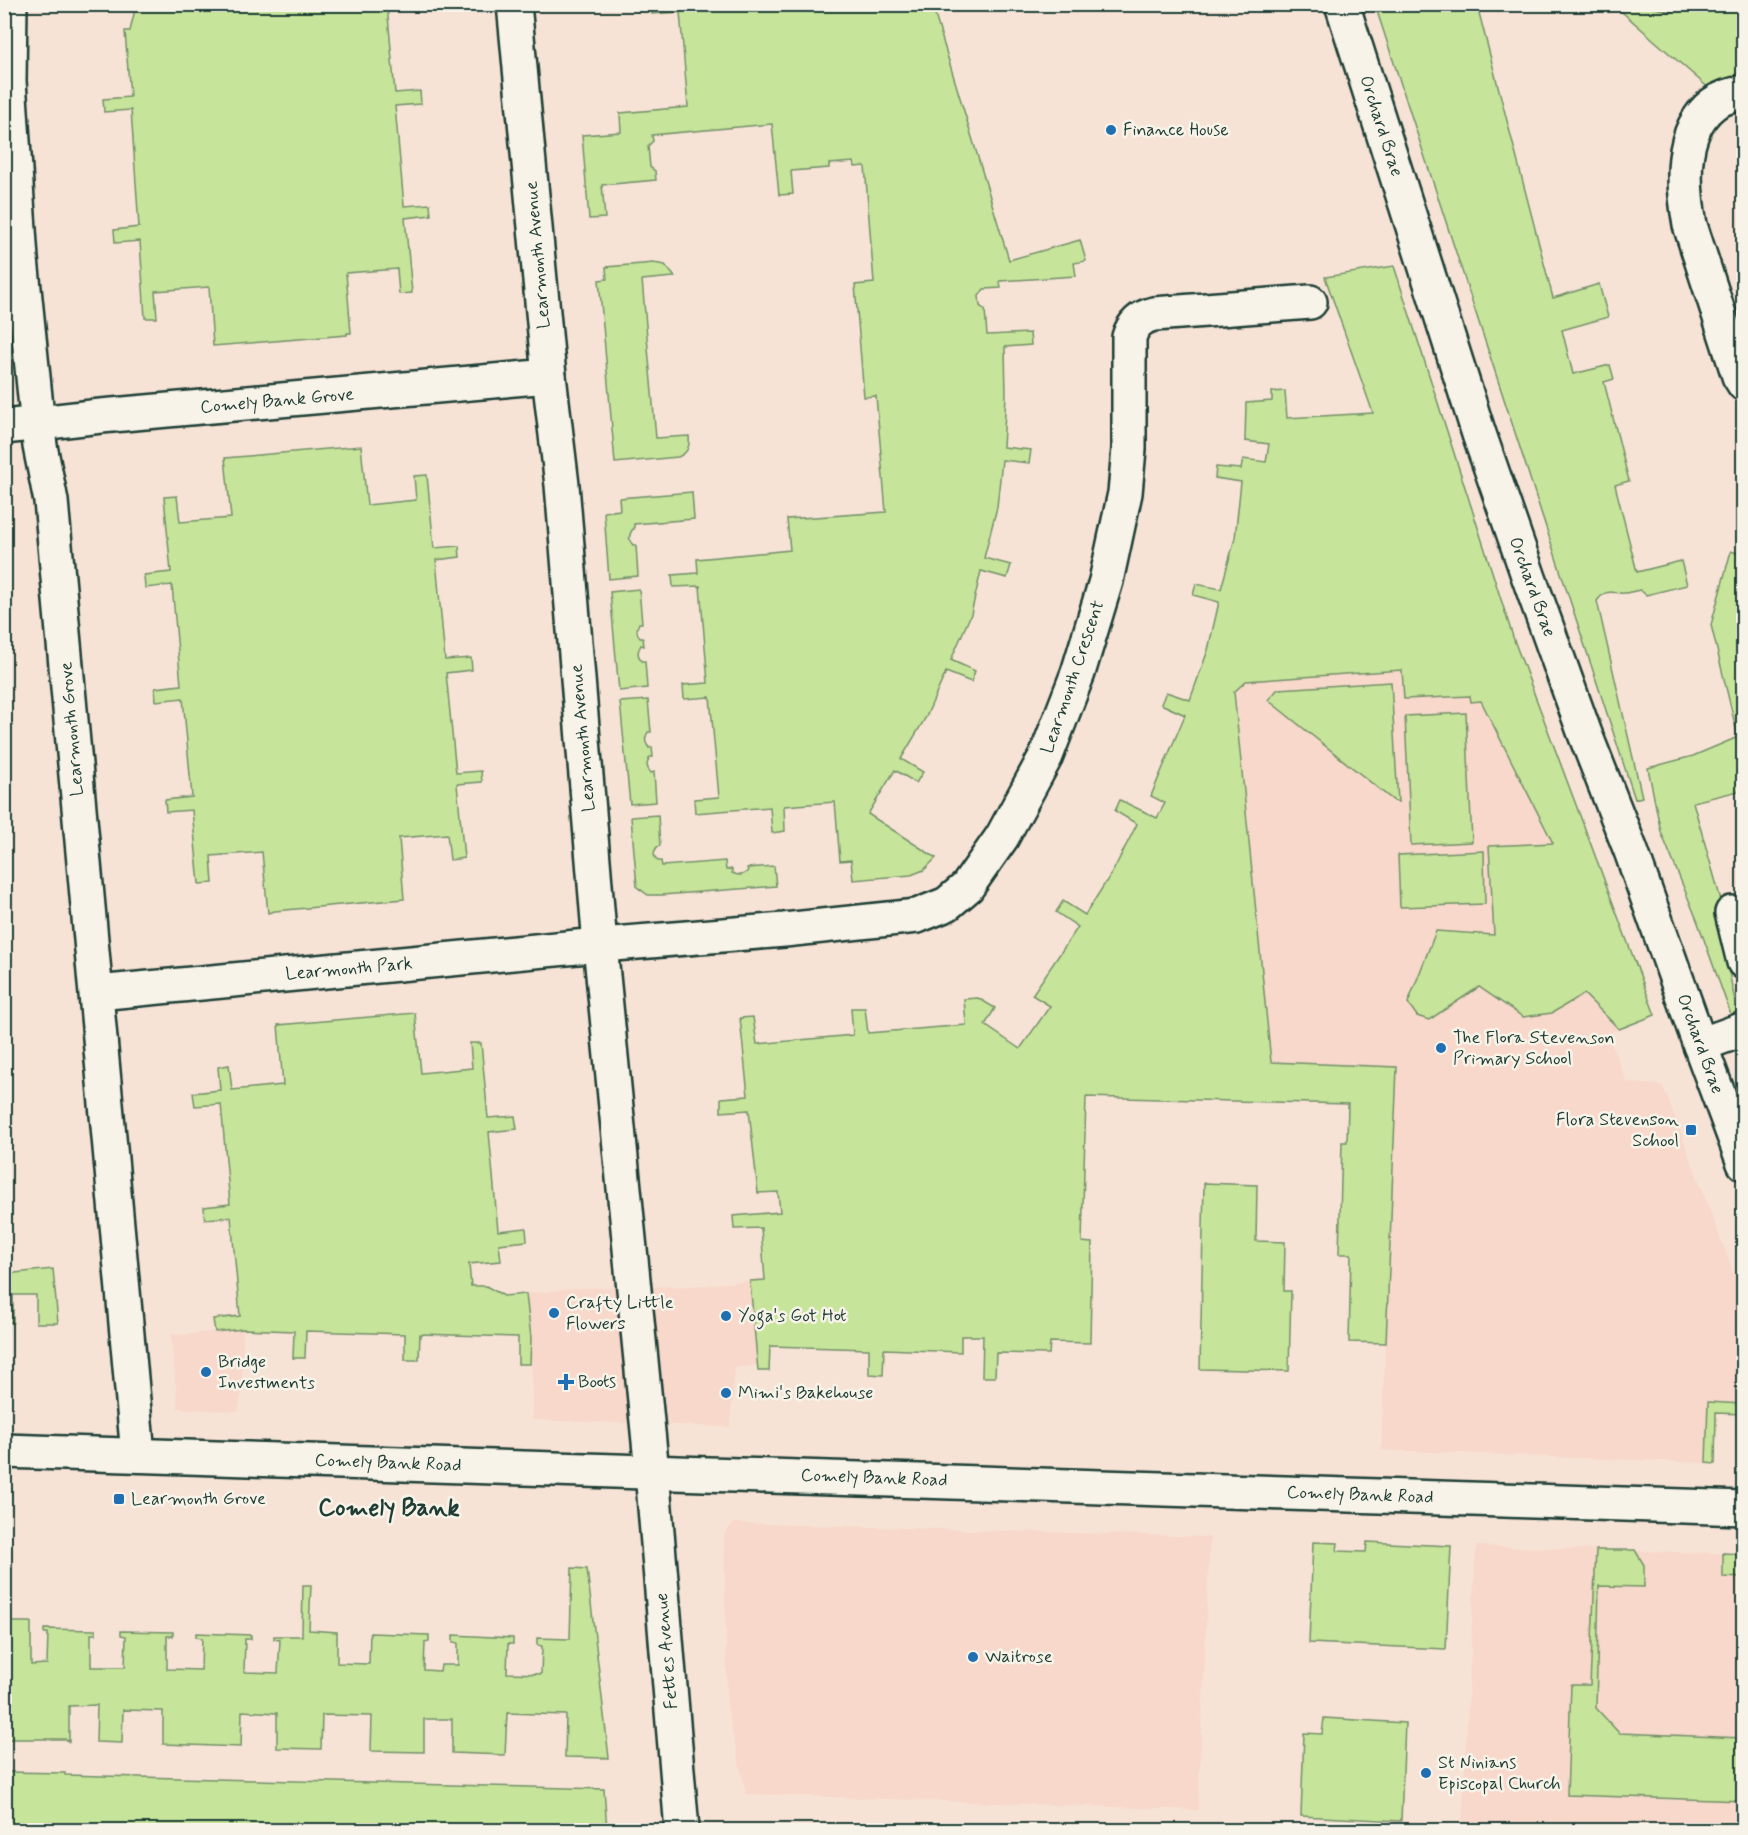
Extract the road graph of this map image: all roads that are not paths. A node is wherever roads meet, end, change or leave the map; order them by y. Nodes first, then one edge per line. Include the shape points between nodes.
1 (10, 4) edge
2 (514, 4) edge
3 (1342, 4) edge
4 (1743, 92) edge
5 (1311, 302) dead end
6 (549, 376) junction
7 (1743, 384) edge
8 (37, 423) junction
9 (4, 428) edge
10 (1732, 913) dead end
11 (600, 945) junction
12 (1743, 962) edge
13 (97, 993) junction
14 (1743, 1029) edge
15 (1700, 1045) junction
16 (1743, 1163) edge
17 (4, 1450) edge
18 (138, 1455) junction
19 (652, 1472) junction
20 (1743, 1508) edge
21 (682, 1830) edge

1 - 8 street, Learmonth Grove via 9,90
2 - 6 street, Learmonth Avenue
3 - 15 street, Orchard Brae via 1479,434
4 - 7 street via 1719,100 1698,120 1690,137 1685,182 1690,225
5 - 11 street, Learmonth Crescent via 1154,314 1133,327 1125,493 1106,581 1078,673 1046,756 1002,837 958,896 917,916
6 - 8 street, Comely Bank Grove
6 - 11 street, Learmonth Avenue via 562,485
8 - 9 street, Comely Bank Grove
8 - 13 street, Learmonth Grove via 51,501
10 - 12 street
11 - 13 street, Learmonth Park
11 - 19 street, Learmonth Avenue
13 - 18 street, Learmonth Grove
14 - 15 street
15 - 16 street, Orchard Brae
17 - 18 street, Comely Bank Road
18 - 19 street, Comely Bank Road
19 - 20 street, Comely Bank Road
19 - 21 street, Fettes Avenue

